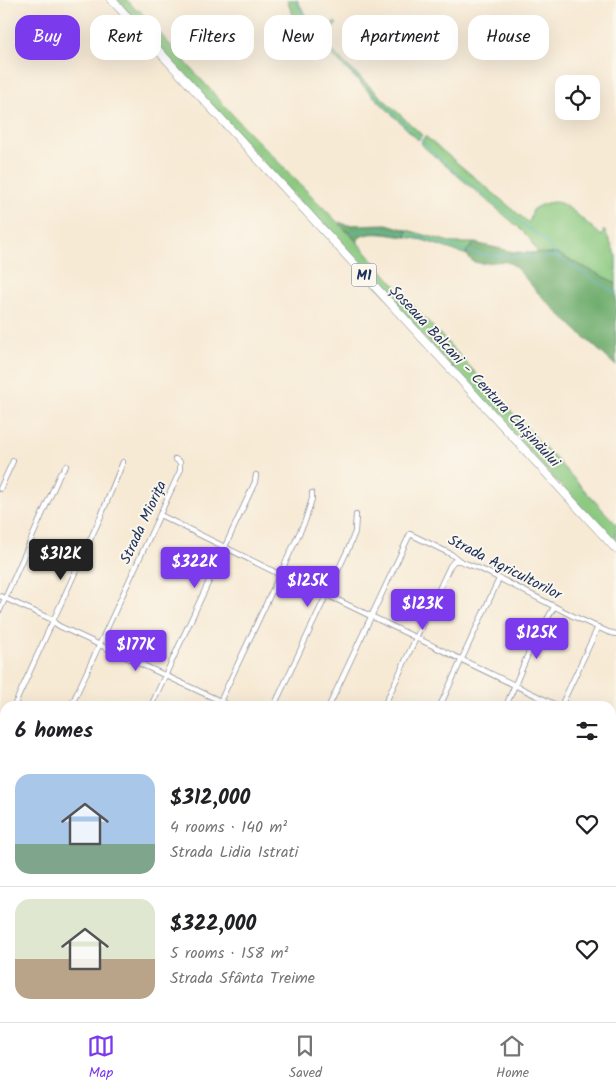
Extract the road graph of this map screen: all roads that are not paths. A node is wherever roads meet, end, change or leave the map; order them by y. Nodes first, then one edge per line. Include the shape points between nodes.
1 (112, 0) edge
2 (175, 459) dead end
3 (13, 461) dead end
4 (123, 462) dead end
5 (66, 466) dead end
6 (256, 475) dead end
7 (0, 489) edge
8 (312, 493) dead end
9 (160, 515) junction
10 (356, 515) dead end
11 (224, 548) junction
12 (616, 549) edge
13 (460, 561) junction
14 (279, 575) junction
15 (499, 579) junction
16 (325, 594) junction
17 (0, 596) edge
18 (6, 598) junction
19 (554, 607) junction
20 (0, 610) edge
21 (371, 617) junction
22 (53, 620) junction
23 (598, 627) junction
24 (616, 634) edge
25 (416, 639) junction
26 (100, 644) junction
27 (461, 660) junction
28 (165, 676) junction
29 (515, 686) junction
30 (16, 701) edge
31 (73, 701) edge
32 (153, 701) edge
33 (213, 701) edge
34 (220, 701) edge
35 (276, 701) edge
36 (331, 701) edge
37 (386, 701) edge
38 (442, 701) edge
39 (508, 701) edge
40 (549, 701) edge
41 (562, 701) edge

1 - 12 highway, Șoseaua Balcani - Centura Chișinăului / M1
2 - 9 street, Strada Miorița via 180,462 180,471
3 - 7 street
4 - 22 street
5 - 18 street
6 - 11 street
8 - 14 street via 305,521
9 - 11 street
9 - 26 street, Strada Miorița
10 - 16 street via 355,532
11 - 14 street
11 - 28 street
13 - 15 street, Strada Agricultorilor
13 - 21 street, Strada Agricultorilor via 410,534
13 - 25 street via 454,561 450,566
14 - 16 street
14 - 34 street
15 - 19 street, Strada Agricultorilor
15 - 27 street
16 - 21 street
16 - 35 street
17 - 18 street
18 - 20 street
18 - 22 street
19 - 23 street, Strada Agricultorilor
19 - 29 street
21 - 25 street
21 - 36 street
22 - 26 street via 59,626
22 - 30 street
23 - 24 street, Strada Agricultorilor
23 - 41 street
25 - 27 street
25 - 37 street
26 - 28 street
26 - 31 street, Strada Miorița
27 - 29 street
27 - 38 street
28 - 32 street
28 - 33 street
29 - 39 street
29 - 40 street

